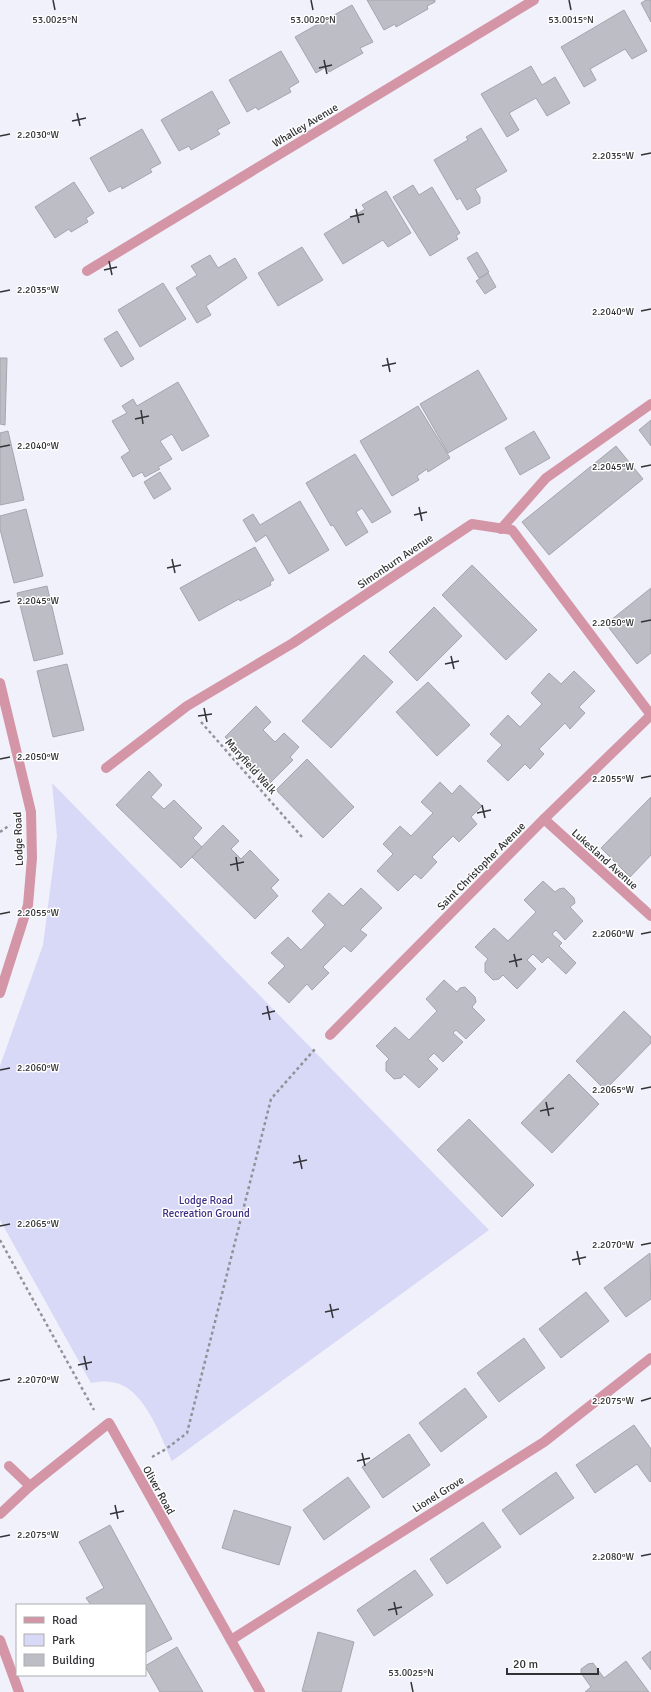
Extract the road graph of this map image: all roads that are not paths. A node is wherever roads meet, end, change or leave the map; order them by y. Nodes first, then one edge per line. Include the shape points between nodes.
1 (534, 0) edge
2 (87, 271) dead end
3 (651, 404) edge
4 (501, 529) junction
5 (0, 683) edge
6 (651, 715) edge
7 (106, 768) dead end
8 (544, 819) junction
9 (651, 916) edge
10 (0, 993) edge
11 (330, 1035) road end
12 (651, 1358) edge
13 (9, 1466) dead end
14 (30, 1486) junction
15 (0, 1514) edge
16 (0, 1640) edge
17 (231, 1640) junction
18 (19, 1692) edge
19 (260, 1692) edge

1 - 2 street, Whalley Avenue
3 - 4 street via 546,478
4 - 6 street, Simonburn Avenue via 512,530
4 - 7 street, Simonburn Avenue via 472,524 293,643 187,706
5 - 10 street, Lodge Road via 31,812 32,858 28,905
6 - 8 street, Saint Christopher Avenue
8 - 9 street, Lukesland Avenue
8 - 11 street, Saint Christopher Avenue
12 - 17 street, Lionel Grove via 544,1442
13 - 14 street
14 - 15 street
14 - 17 street, Oliver Road via 109,1423
16 - 18 street
17 - 19 street, Oliver Road

